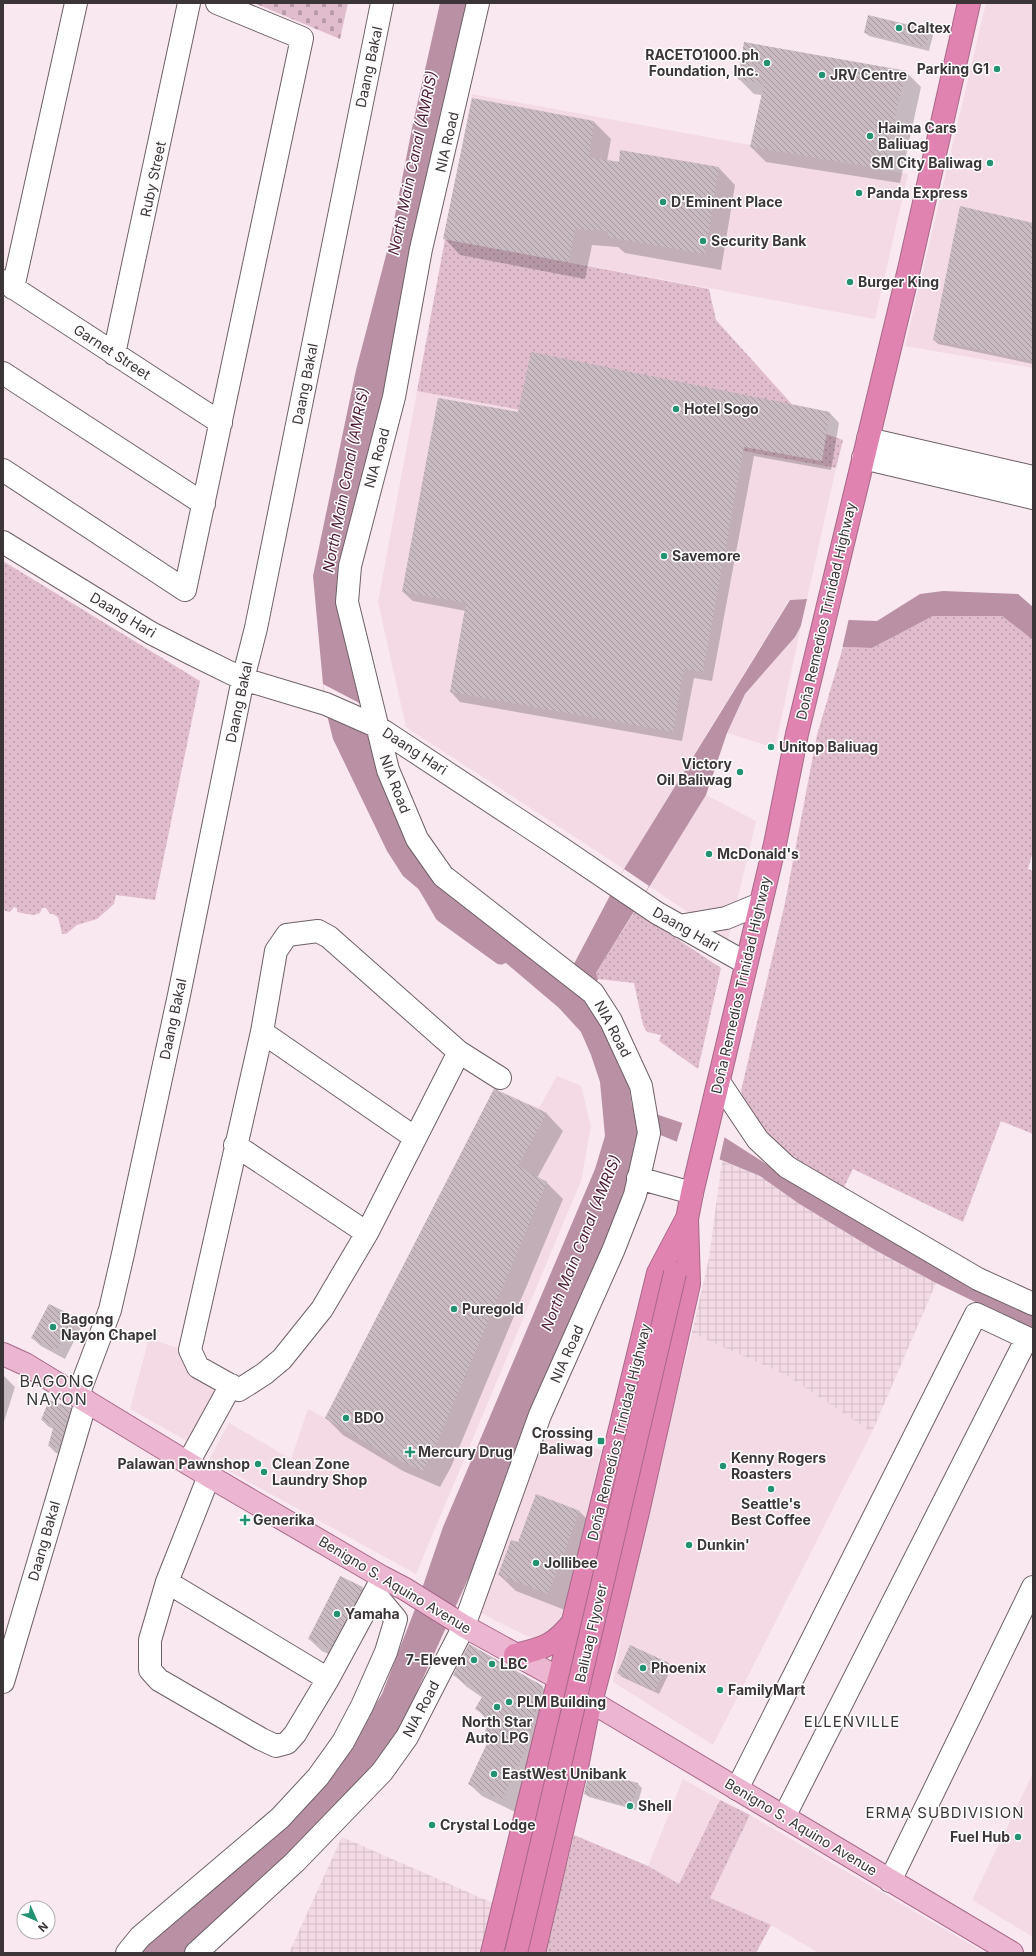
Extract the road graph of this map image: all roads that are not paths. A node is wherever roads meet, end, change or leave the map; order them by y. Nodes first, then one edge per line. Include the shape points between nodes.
1 (76, 3) edge
2 (189, 3) edge
3 (217, 3) edge
4 (382, 3) edge
5 (478, 3) edge
6 (969, 3) edge
7 (8, 284) edge
8 (114, 354) junction
9 (3, 373) edge
10 (221, 423) junction
11 (866, 448) junction
12 (3, 470) edge
13 (1033, 477) edge
14 (1033, 498) edge
15 (204, 504) junction
16 (3, 542) edge
17 (243, 679) junction
18 (376, 726) junction
19 (760, 904) junction
20 (679, 926) junction
21 (746, 963) junction
22 (262, 1032) junction
23 (459, 1052) junction
24 (500, 1078) dead end
25 (719, 1082) junction
26 (414, 1137) junction
27 (235, 1145) junction
28 (638, 1178) junction
29 (692, 1193) junction
30 (687, 1219) junction
31 (367, 1233) junction
32 (1033, 1304) edge
33 (3, 1354) edge
34 (231, 1385) junction
35 (82, 1398) junction
36 (188, 1463) junction
37 (209, 1476) junction
38 (167, 1582) junction
39 (379, 1585) junction
40 (1033, 1587) edge
41 (574, 1621) junction
42 (458, 1622) junction
43 (515, 1655) junction
44 (328, 1679) junction
45 (560, 1679) junction
46 (3, 1682) edge
47 (590, 1701) junction
48 (737, 1789) junction
49 (784, 1817) junction
50 (890, 1881) junction
51 (127, 1953) edge
52 (196, 1953) edge
53 (492, 1953) edge
54 (516, 1953) edge
55 (534, 1953) edge
56 (1012, 1953) edge

1 - 7 street
2 - 8 street, Ruby Street
3 - 10 street via 302,38
4 - 17 street, Daang Bakal via 259,613
5 - 18 street, NIA Road via 421,249 394,397 350,566 348,602
6 - 11 highway, Doña Remedios Trinidad Highway
7 - 8 street, Garnet Street
8 - 10 street, Garnet Street
9 - 15 street
10 - 15 street
11 - 13 street
11 - 14 street
11 - 19 highway, Doña Remedios Trinidad Highway via 797,734
12 - 15 street via 185,590
16 - 17 street, Daang Hari via 151,633
17 - 18 street, Daang Hari via 326,704
17 - 35 street, Daang Bakal via 123,1254 110,1310
18 - 20 street, Daang Hari
18 - 28 street, NIA Road via 388,770 417,839 443,876 593,993 612,1021 641,1086 648,1125
19 - 20 street via 726,918
19 - 21 highway, Doña Remedios Trinidad Highway
20 - 21 street, Daang Hari
21 - 25 highway, Doña Remedios Trinidad Highway
22 - 23 street via 276,950 287,935 318,931 329,937
22 - 26 street
22 - 27 street
23 - 24 street
23 - 26 street
25 - 29 highway, Doña Remedios Trinidad Highway
25 - 32 street via 758,1140 787,1167 978,1279
26 - 31 street
27 - 31 street
27 - 34 street via 190,1350 198,1367
28 - 29 street
28 - 42 street, NIA Road via 635,1195 613,1252 540,1415
29 - 30 highway, Doña Remedios Trinidad Highway
30 - 41 highway, Doña Remedios Trinidad Highway via 658,1273
30 - 47 highway, Doña Remedios Trinidad Highway via 689,1284 638,1512
30 - 54 highway, Baliuag Flyover, bridge
31 - 34 street via 322,1309 282,1359 238,1390
33 - 35 main road, Benigno S. Aquino Avenue
34 - 36 street
35 - 36 main road, Benigno S. Aquino Avenue
35 - 46 street, Daang Bakal
36 - 37 main road, Benigno S. Aquino Avenue
37 - 38 street
37 - 39 main road, Benigno S. Aquino Avenue
38 - 44 street
38 - 44 street via 150,1640 150,1670 159,1680 276,1746 287,1743 295,1734
39 - 42 main road, Benigno S. Aquino Avenue via 405,1589
39 - 44 street
39 - 51 street via 396,1619 386,1652 344,1742 318,1778 280,1818 140,1937
40 - 50 street
41 - 43 highway via 561,1638 547,1646
41 - 45 highway, Doña Remedios Trinidad Highway
42 - 43 main road, Benigno S. Aquino Avenue
42 - 52 street, NIA Road via 407,1737 382,1772 295,1862
43 - 45 main road, Benigno S. Aquino Avenue
45 - 53 highway, Doña Remedios Trinidad Highway
47 - 48 main road, Benigno S. Aquino Avenue
47 - 55 highway, Doña Remedios Trinidad Highway
48 - 49 main road, Benigno S. Aquino Avenue
48 - 49 street via 976,1314 1027,1338
49 - 50 main road, Benigno S. Aquino Avenue
50 - 56 main road, Benigno S. Aquino Avenue

